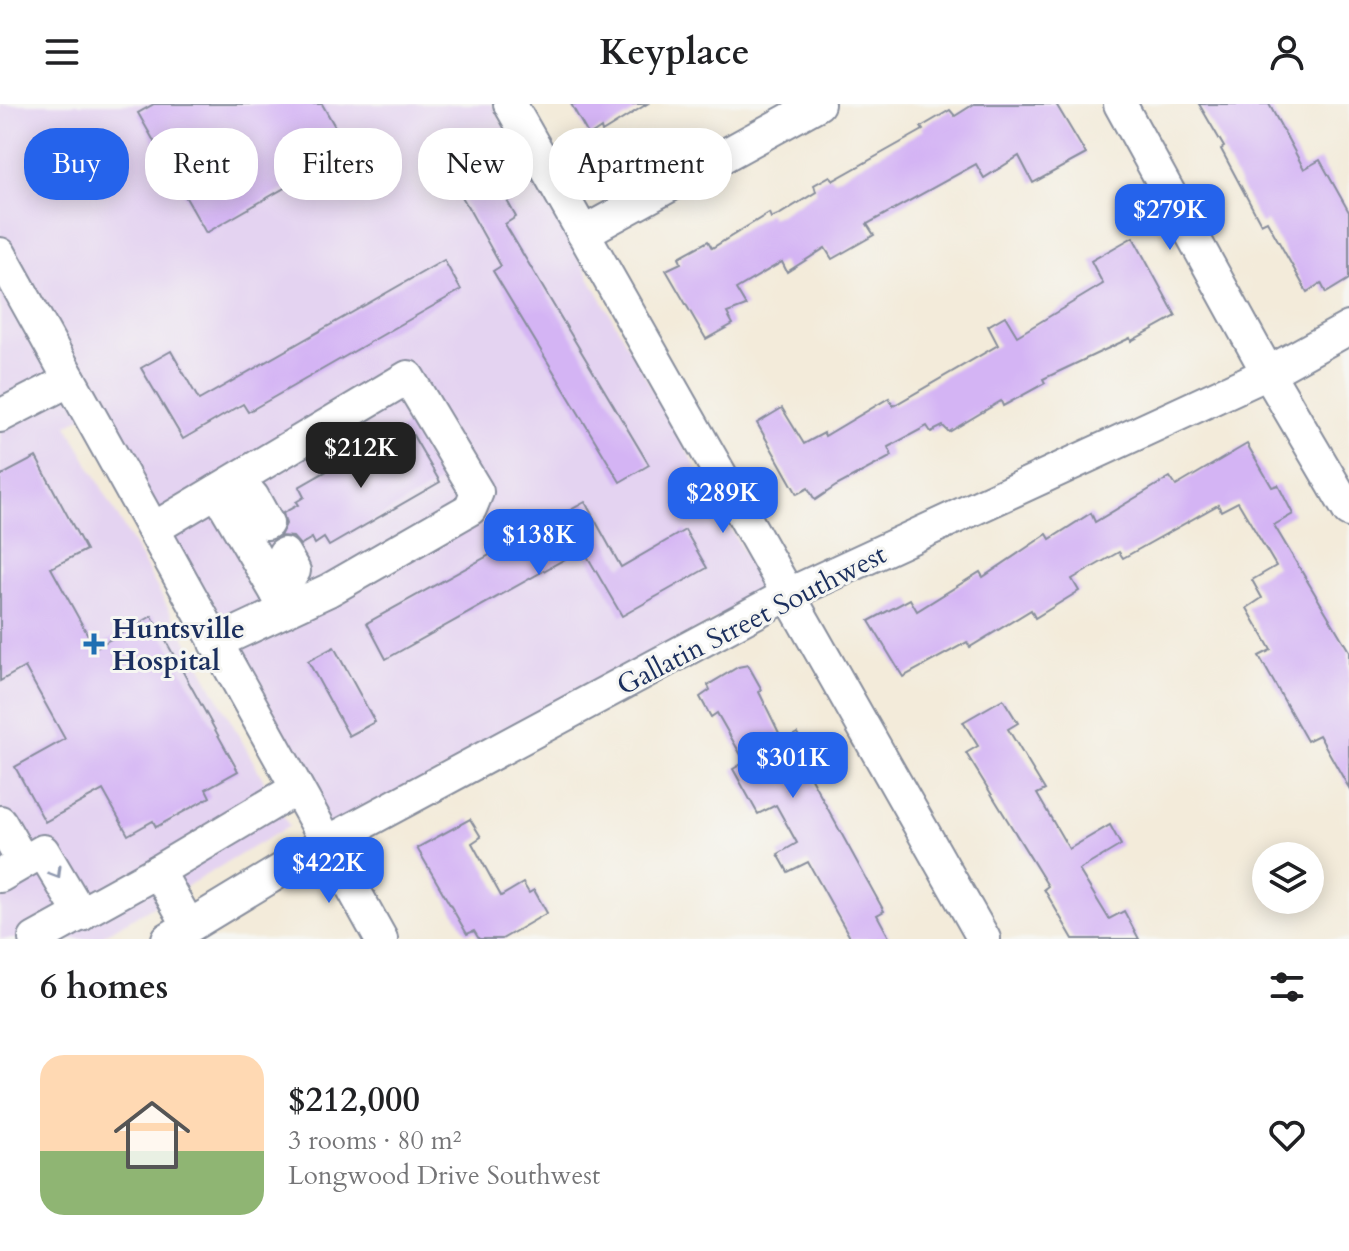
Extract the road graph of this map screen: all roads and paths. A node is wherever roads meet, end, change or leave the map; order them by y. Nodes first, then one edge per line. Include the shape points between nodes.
1 (510, 104) edge
2 (818, 104) edge
3 (1120, 104) edge
4 (583, 233) junction
5 (5, 277) edge
6 (1349, 328) edge
7 (1268, 373) junction
8 (70, 380) junction
9 (0, 416) edge
10 (220, 497) junction
11 (1349, 511) edge
12 (267, 523) dead end
13 (153, 529) junction
14 (284, 554) dead end
15 (789, 594) junction
16 (281, 602) junction
17 (215, 643) junction
18 (296, 789) junction
19 (0, 822) edge
20 (326, 843) junction
21 (11, 869) edge
22 (158, 871) junction
23 (81, 915) junction
24 (178, 933) edge
25 (35, 939) edge
26 (381, 939) edge
27 (984, 939) edge

1 - 4 street
2 - 4 street
3 - 7 street
4 - 15 street
5 - 8 street
6 - 7 street, Gallatin Street Southwest
7 - 11 street
7 - 15 street, Gallatin Street Southwest
8 - 9 street
8 - 13 street
10 - 12 street via 252,496
10 - 13 street
10 - 16 street
10 - 16 street via 408,377 477,492 470,509 329,590
13 - 17 street
14 - 16 street via 294,571
15 - 20 street, Gallatin Street Southwest
15 - 27 street
16 - 17 street
17 - 18 street
18 - 20 street
18 - 22 street
19 - 21 street
20 - 24 street, Gallatin Street Southwest
20 - 26 street
21 -> 23 street via 43,851
22 - 23 street
22 - 24 street
23 - 25 street

